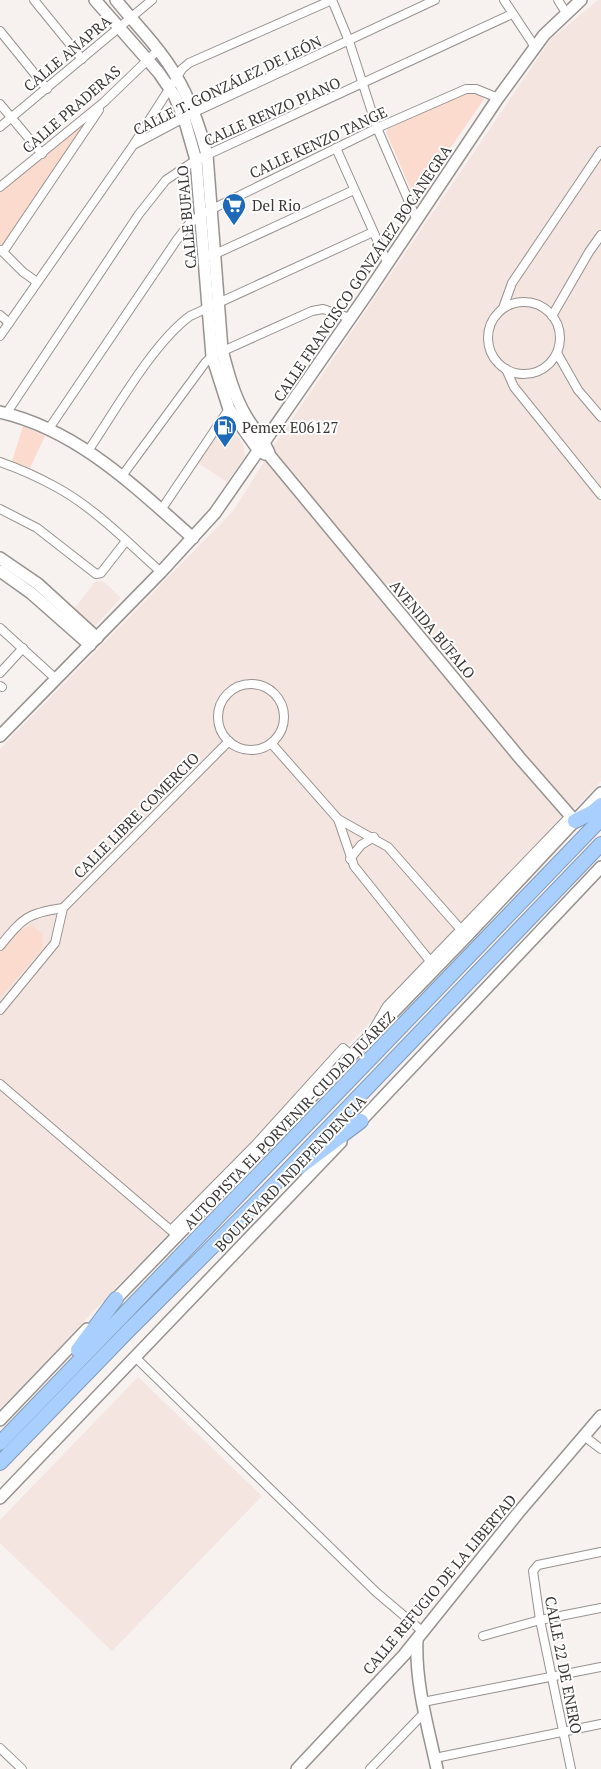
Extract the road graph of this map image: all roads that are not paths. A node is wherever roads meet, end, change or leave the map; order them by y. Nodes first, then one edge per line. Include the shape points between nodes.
1 (34, 0) edge
2 (96, 0) edge
3 (116, 0) edge
4 (152, 0) edge
5 (332, 0) edge
6 (435, 0) edge
7 (504, 0) edge
8 (558, 0) edge
9 (581, 0) edge
10 (566, 13) junction
11 (512, 14) junction
12 (131, 18) junction
13 (119, 27) junction
14 (0, 31) edge
15 (349, 41) junction
16 (535, 47) junction
17 (158, 50) junction
18 (82, 59) junction
19 (147, 59) junction
20 (176, 76) junction
21 (363, 85) junction
22 (169, 87) junction
23 (47, 89) junction
24 (498, 98) junction
25 (104, 102) junction
26 (0, 104) edge
27 (189, 115) junction
28 (11, 117) junction
29 (0, 126) edge
30 (377, 128) junction
31 (134, 144) junction
32 (336, 148) junction
33 (601, 151) edge
34 (42, 154) junction
35 (208, 155) junction
36 (196, 160) junction
37 (0, 187) edge
38 (354, 190) junction
39 (206, 211) junction
40 (416, 218) junction
41 (373, 232) junction
42 (601, 235) edge
43 (2, 251) edge
44 (210, 256) junction
45 (387, 262) junction
46 (37, 282) junction
47 (219, 302) junction
48 (208, 308) junction
49 (503, 308) junction
50 (0, 315) edge
51 (552, 316) junction
52 (350, 318) junction
53 (9, 323) junction
54 (0, 336) edge
55 (217, 353) junction
56 (557, 353) junction
57 (506, 369) junction
58 (229, 409) junction
59 (3, 413) edge
60 (601, 417) edge
61 (48, 430) junction
62 (262, 447) junction
63 (88, 450) junction
64 (0, 462) edge
65 (122, 476) junction
66 (601, 495) edge
67 (0, 509) edge
68 (161, 510) junction
69 (193, 538) junction
70 (126, 541) junction
71 (0, 558) edge
72 (0, 571) edge
73 (161, 572) junction
74 (0, 628) edge
75 (93, 642) junction
76 (23, 648) junction
77 (0, 673) edge
78 (56, 679) junction
79 (0, 736) edge
80 (229, 741) junction
81 (271, 743) junction
82 (601, 793) edge
83 (601, 805) edge
84 (572, 818) junction
85 (338, 819) junction
86 (601, 820) edge
87 (374, 837) junction
88 (601, 844) edge
89 (350, 859) junction
90 (601, 867) edge
91 (63, 908) junction
92 (463, 933) junction
93 (0, 946) edge
94 (445, 951) junction
95 (430, 961) junction
96 (0, 1010) edge
97 (369, 1036) junction
98 (0, 1084) edge
99 (361, 1121) junction
100 (266, 1193) junction
101 (174, 1233) junction
102 (116, 1299) junction
103 (135, 1357) junction
104 (46, 1394) junction
105 (601, 1416) edge
106 (0, 1420) edge
107 (584, 1436) junction
108 (0, 1443) edge
109 (601, 1449) edge
110 (0, 1463) edge
111 (0, 1498) edge
112 (601, 1552) edge
113 (601, 1608) edge
114 (540, 1620) junction
115 (419, 1636) junction
116 (483, 1636) dead end
117 (601, 1667) edge
118 (552, 1676) junction
119 (424, 1707) junction
120 (601, 1724) edge
121 (564, 1732) junction
122 (0, 1748) edge
123 (436, 1766) edge
124 (22, 1769) edge
125 (297, 1769) edge
126 (370, 1769) edge
127 (571, 1769) edge

1 - 18 street
2 - 13 main road, CALLE BUFALO
3 - 12 main road, CALLE BUFALO
4 - 12 street, CALLE ANAPRA
5 - 15 street
5 - 20 street via 189,63
6 - 15 street, CALLE T. GONZÁLEZ DE LEÓN
7 - 11 street
8 - 10 street
9 - 10 main road, CALLE FRANCISCO GONZÁLEZ BOCANEGRA
10 - 16 main road, CALLE FRANCISCO GONZÁLEZ BOCANEGRA
11 - 16 street
11 - 21 street, CALLE RENZO PIANO
12 - 13 street, CALLE ANAPRA
12 - 17 main road, CALLE BUFALO
13 - 18 street, CALLE ANAPRA
13 - 19 main road, CALLE BUFALO
14 - 23 street
15 - 21 street
15 - 27 street, CALLE T. GONZÁLEZ DE LEÓN
16 - 24 main road, CALLE FRANCISCO GONZÁLEZ BOCANEGRA
17 - 19 street, CALLE PRADERAS
17 - 20 main road, CALLE BUFALO
18 - 23 street, CALLE ANAPRA
19 - 22 main road, CALLE BUFALO
19 - 25 street, CALLE PRADERAS
20 - 22 street
20 - 27 main road, CALLE BUFALO
21 - 30 street
21 - 35 street, CALLE RENZO PIANO
22 - 27 main road, CALLE BUFALO
22 - 31 street
23 - 28 street, CALLE ANAPRA
24 - 30 street, CALLE KENZO TANGE via 476,89 466,89
24 - 40 main road, CALLE FRANCISCO GONZÁLEZ BOCANEGRA
25 - 34 street, CALLE PRADERAS
25 - 43 street
26 - 28 street
27 - 31 street, CALLE T. GONZÁLEZ DE LEÓN
27 - 35 main road, CALLE BUFALO
27 - 36 main road, CALLE BUFALO
28 - 29 street, CALLE ANAPRA
28 - 34 street
30 - 32 street, CALLE KENZO TANGE
30 - 40 street
31 - 46 street, CALLE T. GONZÁLEZ DE LEÓN
32 - 38 street
32 - 39 street, CALLE KENZO TANGE
33 - 49 street via 512,283
34 - 37 street, CALLE PRADERAS
35 - 36 street, CALLE RENZO PIANO
35 - 39 main road, CALLE BUFALO
36 - 39 main road, CALLE BUFALO
36 - 59 street, CALLE RENZO PIANO via 166,180 139,214
38 - 41 street
38 - 44 street
39 - 44 main road, CALLE BUFALO
39 - 61 street, CALLE KENZO TANGE via 189,224 176,241
40 - 45 main road, CALLE FRANCISCO GONZÁLEZ BOCANEGRA
41 - 45 street
41 - 47 street
42 - 51 street
43 - 46 street
44 - 47 main road, CALLE BUFALO
44 - 48 main road, CALLE BUFALO
45 - 52 main road, CALLE FRANCISCO GONZÁLEZ BOCANEGRA
46 - 53 street, CALLE T. GONZÁLEZ DE LEÓN
47 - 48 street
47 - 55 main road, CALLE BUFALO
48 - 55 main road, CALLE BUFALO
48 - 63 street via 190,316 172,332
49 - 51 street via 526,302 536,304
49 - 57 street via 492,319 488,343 494,358
50 - 53 street
51 - 56 street via 560,334
52 - 55 street via 323,309 312,311
52 - 62 main road, CALLE FRANCISCO GONZÁLEZ BOCANEGRA
53 - 54 street, CALLE T. GONZÁLEZ DE LEÓN
55 - 58 main road, CALLE BUFALO
55 - 62 main road, CALLE BUFALO
55 - 65 street via 205,363
56 - 57 street via 544,368 535,372 525,374
56 - 60 street via 578,390
57 - 66 street via 514,386
58 - 62 main road, CALLE BUFALO
58 - 68 street
59 - 61 main road
61 - 63 main road
62 - 69 main road, CALLE FRANCISCO GONZÁLEZ BOCANEGRA via 234,489
62 - 84 main road, AVENIDA BÚFALO
63 - 65 main road
64 - 70 street via 58,488
65 - 68 main road
67 - 70 street via 37,528 96,574 102,573
68 - 69 main road
69 - 73 main road, CALLE FRANCISCO GONZÁLEZ BOCANEGRA
70 - 73 street
71 - 75 main road via 38,584
72 - 75 main road
73 - 75 main road, CALLE FRANCISCO GONZÁLEZ BOCANEGRA
74 - 76 street
75 - 78 main road, CALLE FRANCISCO GONZÁLEZ BOCANEGRA
76 - 77 street
76 - 78 street
78 - 79 main road, CALLE FRANCISCO GONZÁLEZ BOCANEGRA
80 - 81 street via 250,750
80 - 81 street via 218,722 220,705 235,688 252,684 269,690 283,709 283,725
80 - 91 street, CALLE LIBRE COMERCIO
81 - 85 street
82 - 84 main road
83 - 84 highway via 593,812
84 - 92 main road
85 - 87 street
85 - 89 street
86 - 104 highway, AUTOPISTA EL PORVENIR-CIUDAD JUÁREZ
87 - 89 street via 361,845
87 - 92 street via 392,851
88 - 100 highway
89 - 95 street
90 - 99 main road, BOULEVARD INDEPENDENCIA
91 - 93 street via 22,919
91 - 96 street via 55,943
92 - 94 main road
94 - 95 street
94 - 97 main road
95 - 97 street via 387,1006
97 - 101 main road via 347,1052
98 - 101 street
99 - 100 highway
99 - 103 main road, BOULEVARD INDEPENDENCIA
100 - 110 highway
101 - 102 main road
102 - 104 highway
102 - 106 main road
103 - 111 main road, BOULEVARD INDEPENDENCIA
103 - 115 street
104 - 108 highway, AUTOPISTA EL PORVENIR-CIUDAD JUÁREZ
105 - 107 main road, CALLE REFUGIO DE LA LIBERTAD
107 - 109 street
107 - 115 main road, CALLE REFUGIO DE LA LIBERTAD
112 - 114 street, CALLE 22 DE ENERO via 535,1567 533,1576
113 - 114 street
114 - 116 street
114 - 118 street, CALLE 22 DE ENERO
115 - 119 main road via 416,1660
115 - 125 main road, CALLE REFUGIO DE LA LIBERTAD
117 - 118 street
118 - 119 street
118 - 121 street, CALLE 22 DE ENERO
119 - 123 main road
119 - 126 street
120 - 121 street
121 - 123 street
121 - 127 street, CALLE 22 DE ENERO
122 - 124 street

